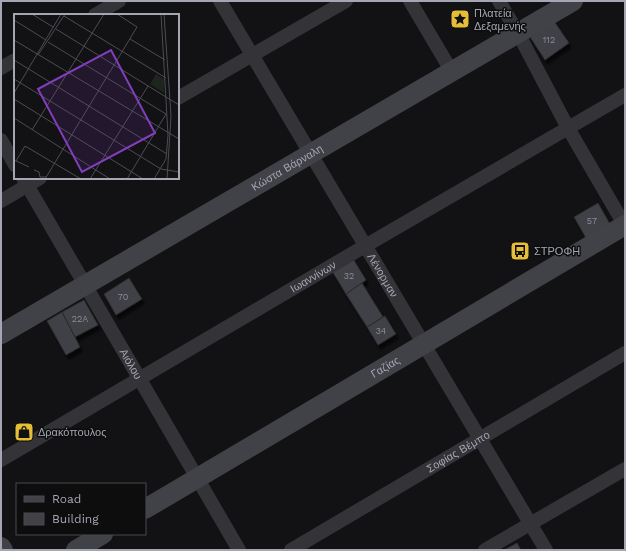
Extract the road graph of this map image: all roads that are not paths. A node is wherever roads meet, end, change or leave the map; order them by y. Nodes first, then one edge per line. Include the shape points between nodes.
1 (119, 1) edge
2 (220, 1) edge
3 (346, 1) edge
4 (410, 1) edge
5 (499, 1) edge
6 (574, 1) edge
7 (97, 14) edge
8 (518, 33) junction
9 (252, 55) junction
10 (14, 61) edge
11 (1, 68) edge
12 (452, 72) junction
13 (625, 95) edge
14 (179, 97) edge
15 (568, 128) junction
16 (1, 140) edge
17 (311, 154) junction
18 (14, 163) edge
19 (36, 179) edge
20 (25, 182) edge
21 (1, 201) edge
22 (625, 225) edge
23 (365, 246) junction
24 (85, 285) junction
25 (1, 334) edge
26 (424, 344) junction
27 (625, 353) edge
28 (139, 379) junction
29 (480, 439) junction
30 (1, 460) edge
31 (625, 469) edge
32 (197, 478) junction
33 (146, 508) edge
34 (530, 524) junction
35 (101, 535) edge
36 (1, 547) edge
37 (3, 550) edge
38 (76, 550) edge
39 (239, 550) edge
40 (291, 550) edge
41 (485, 550) edge
42 (546, 550) edge

1 - 7 street
2 - 9 street, Λένορμαν
3 - 9 street
4 - 12 street
5 - 8 street
6 - 8 street, Κώστα Βάρναλη
8 - 12 street, Κώστα Βάρναλη
8 - 15 street
9 - 14 street
9 - 17 street, Λένορμαν
10 - 11 street
12 - 17 street, Κώστα Βάρναλη
13 - 15 street, Ιωαννίνων
15 - 22 street
15 - 23 street, Ιωαννίνων
16 - 18 street
17 - 23 street, Λένορμαν
17 - 24 street, Κώστα Βάρναλη
19 - 20 street
20 - 21 street
20 - 24 street, Αιόλου
22 - 26 street, Γαζίας
23 - 26 street, Λένορμαν
23 - 28 street, Ιωαννίνων
24 - 25 street, Κώστα Βάρναλη
24 - 28 street, Αιόλου
26 - 29 street, Λένορμαν
26 - 32 street, Γαζίας
27 - 29 street, Σοφίας Βέμπο
28 - 30 street, Ιωαννίνων
28 - 32 street, Αιόλου
29 - 34 street, Λένορμαν
29 - 40 street, Σοφίας Βέμπο
31 - 34 street
32 - 33 street, Γαζίας
32 - 39 street, Αιόλου
34 - 41 street
34 - 42 street, Λένορμαν
35 - 38 street
36 - 37 street

